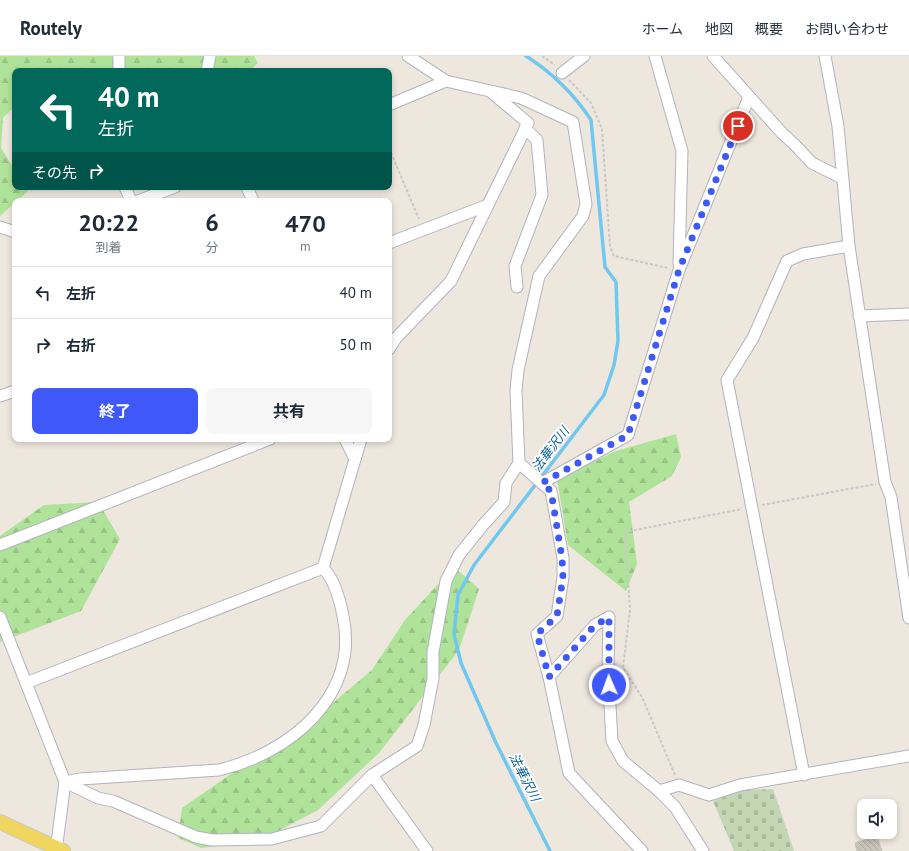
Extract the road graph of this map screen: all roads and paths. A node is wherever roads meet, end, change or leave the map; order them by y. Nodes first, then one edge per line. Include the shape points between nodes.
1 (119, 56) edge
2 (209, 56) edge
3 (408, 56) edge
4 (542, 56) edge
5 (584, 56) edge
6 (655, 56) edge
7 (713, 56) edge
8 (825, 56) edge
9 (119, 68) edge
10 (207, 68) edge
11 (562, 73) junction
12 (446, 81) junction
13 (489, 90) junction
14 (749, 97) junction
15 (392, 104) edge
16 (525, 128) junction
17 (392, 155) edge
18 (842, 178) junction
19 (167, 190) edge
20 (146, 198) edge
21 (488, 205) junction
22 (0, 226) edge
23 (424, 230) junction
24 (12, 231) edge
25 (392, 242) edge
26 (849, 246) junction
27 (679, 270) junction
28 (517, 287) dead end
29 (909, 314) edge
30 (859, 316) junction
31 (392, 344) edge
32 (12, 391) edge
33 (0, 396) edge
34 (262, 442) edge
35 (346, 442) edge
36 (360, 442) edge
37 (355, 459) junction
38 (519, 463) junction
39 (885, 482) junction
40 (542, 483) junction
41 (755, 507) dead end
42 (747, 508) dead end
43 (0, 545) edge
44 (324, 568) junction
45 (0, 617) edge
46 (909, 618) edge
47 (549, 677) junction
48 (26, 683) junction
49 (909, 756) edge
50 (372, 775) junction
51 (804, 775) junction
52 (65, 782) junction
53 (679, 785) junction
54 (659, 791) junction
55 (0, 822) edge
56 (58, 850) edge
57 (427, 851) edge
58 (642, 851) edge
59 (703, 851) edge

1 - 9 street
2 - 10 street
3 - 12 street
4 - 11 path via 556,65
5 - 11 street
6 - 27 street via 682,151
7 - 14 street
8 - 18 street via 838,126
11 - 27 path via 591,103 602,129 610,246 614,256
12 - 13 street
12 - 15 street
13 - 16 street via 528,122
13 - 38 street via 521,98 572,122 586,204 583,216 539,276 518,370 516,391
14 - 18 street via 812,162
14 - 27 street
16 - 21 street
16 - 28 street via 537,140 542,194 515,266
17 - 23 path
18 - 26 street
19 - 20 street
21 - 23 street
21 - 31 street via 451,281
22 - 24 street
23 - 25 street
26 - 30 street
26 - 51 street via 803,254 787,261 753,338 727,380
27 - 40 street via 628,435
29 - 30 street
30 - 39 street
32 - 33 street
34 - 43 street
35 - 37 street
36 - 37 street
37 - 44 street
38 - 40 street
38 - 50 street via 506,483 504,502 459,554 446,581 433,652 433,678 424,725 417,746
39 - 41 path
39 - 46 street via 890,497
40 - 47 street via 551,491 561,546 563,577 557,616 537,634
42 - 53 path via 625,532 630,610 623,668 642,697
44 - 48 street
44 - 52 street via 329,573 345,623 344,662 336,686 304,728 277,747 240,765
45 - 48 street
47 - 54 street via 595,625 609,618 608,671 612,741 623,761
47 - 58 street via 569,773
48 - 52 street
49 - 51 street
50 - 52 street via 321,826 272,839 245,840 212,840 196,837
50 - 57 street
51 - 53 street via 740,785 709,795
52 - 56 street
53 - 54 street
54 - 59 street via 674,807
55 - 56 main road

